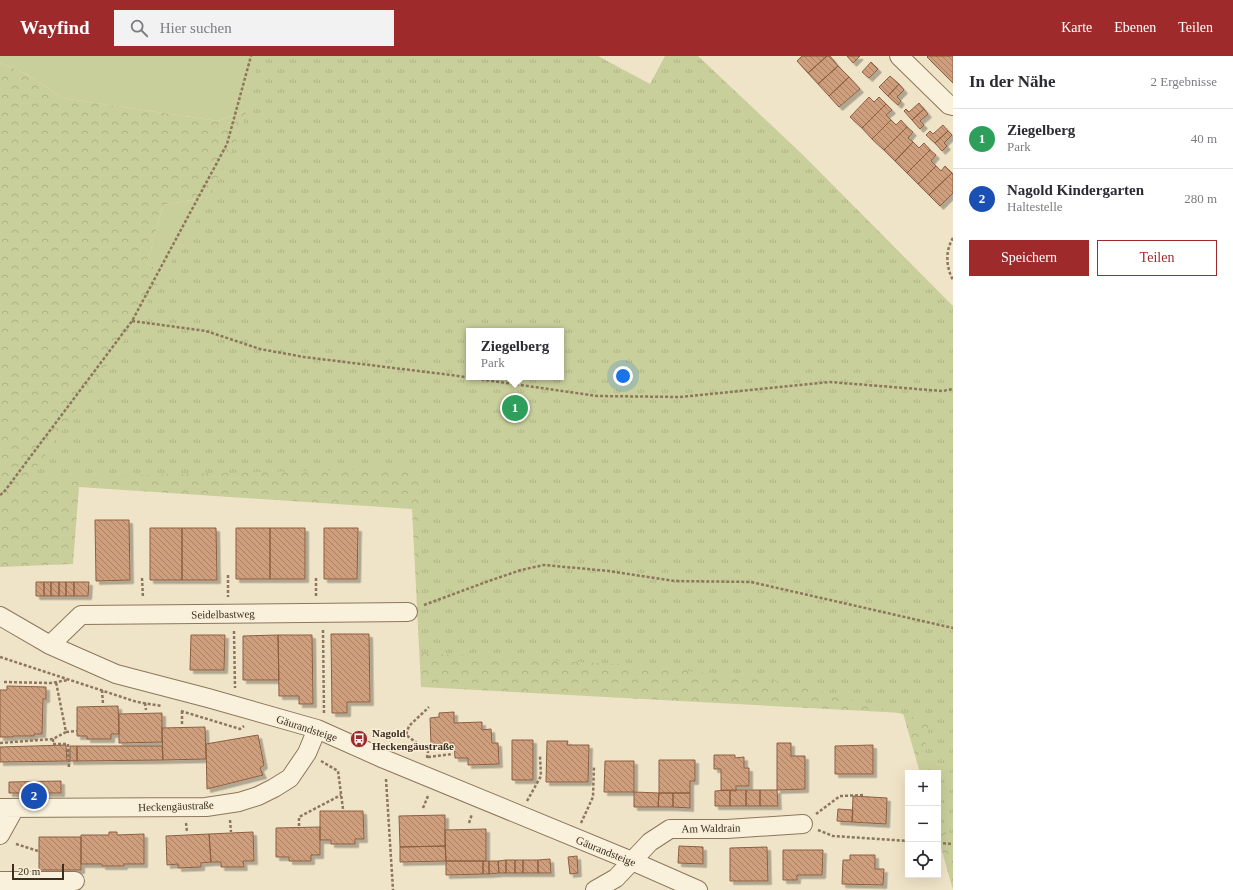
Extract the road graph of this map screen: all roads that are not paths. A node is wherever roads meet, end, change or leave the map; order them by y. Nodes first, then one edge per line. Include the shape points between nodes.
1 (899, 56) edge
2 (953, 106) edge
3 (408, 612) road end
4 (0, 616) edge
5 (50, 645) junction
6 (320, 730) junction
7 (8, 808) edge
8 (803, 824) road end
9 (8, 839) edge
10 (632, 861) junction
11 (0, 881) edge
12 (75, 881) dead end
13 (595, 890) edge
14 (698, 890) edge

1 - 2 street
3 - 5 street, Seidelbastweg via 82,615
4 - 5 street, Gäurandsteige
5 - 6 street, Gäurandsteige via 116,674
6 - 7 street, Heckengäustraße via 290,778 269,791 239,802 206,807
6 - 10 street, Gäurandsteige
7 - 9 street
8 - 10 street, Am Waldrain via 727,829 670,829 650,842
10 - 13 street, Am Waldrain via 616,878
10 - 14 street, Gäurandsteige
11 - 12 street

